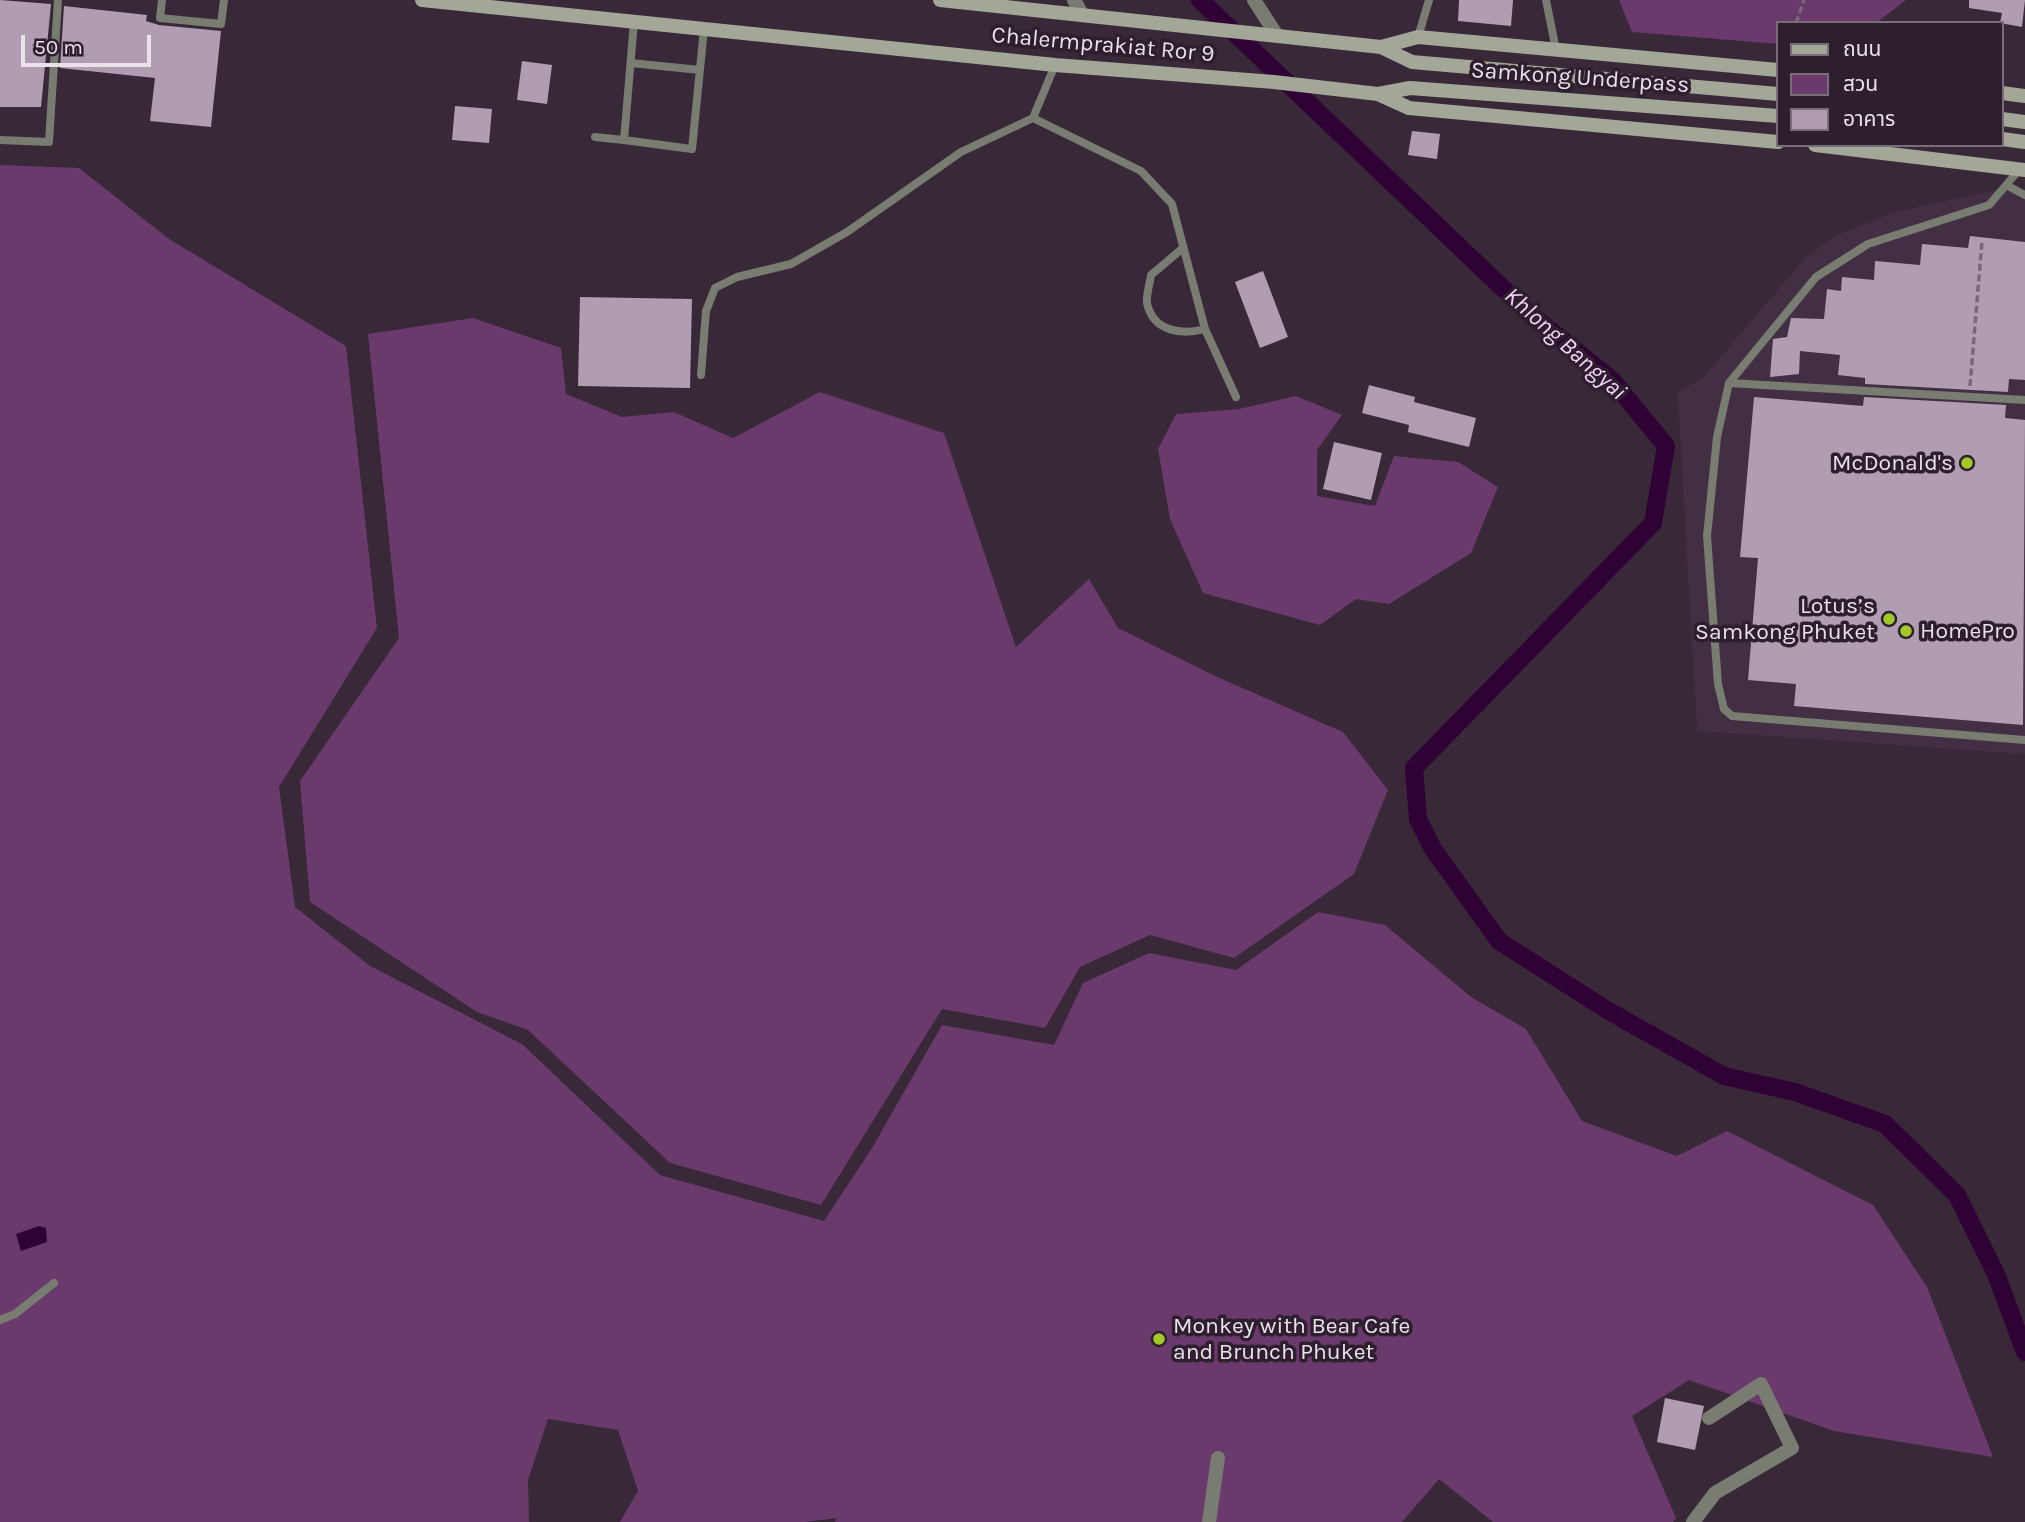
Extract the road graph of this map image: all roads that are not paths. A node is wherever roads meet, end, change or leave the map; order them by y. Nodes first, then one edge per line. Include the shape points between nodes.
1 (58, 0) edge
2 (162, 0) edge
3 (224, 0) edge
4 (422, 0) edge
5 (940, 0) edge
6 (1074, 0) edge
7 (1254, 0) edge
8 (1429, 0) edge
9 (1546, 0) edge
10 (1082, 14) junction
11 (635, 22) junction
12 (704, 29) junction
13 (1276, 34) junction
14 (1418, 37) junction
15 (1381, 47) junction
16 (1556, 50) junction
17 (631, 63) junction
18 (1055, 65) junction
19 (700, 70) junction
20 (1776, 70) edge
21 (2004, 93) edge
22 (1378, 94) junction
23 (1776, 94) edge
24 (2025, 96) edge
25 (1776, 116) edge
26 (1033, 118) junction
27 (2004, 119) edge
28 (2025, 122) edge
29 (595, 138) dead end
30 (2004, 139) edge
31 (0, 140) edge
32 (624, 140) junction
33 (1776, 142) edge
34 (2025, 142) edge
35 (1832, 147) edge
36 (2022, 170) edge
37 (2008, 186) junction
38 (2025, 195) edge
39 (1183, 248) junction
40 (1205, 329) junction
41 (701, 376) dead end
42 (1729, 383) junction
43 (1236, 397) dead end
44 (2025, 400) edge
45 (2025, 740) edge
46 (54, 1283) dead end
47 (0, 1320) edge
48 (1709, 1418) dead end
49 (1217, 1458) dead end
50 (1209, 1522) edge
51 (1693, 1522) edge

1 - 31 lane via 49,142
2 - 3 lane via 160,18 221,24
4 - 11 main road, Chalermprakiat Ror 9
5 - 10 main road, Chalermprakiat Ror 9
6 - 10 street
7 - 13 street
8 - 14 lane
9 - 16 lane
10 - 13 main road, Chalermprakiat Ror 9
11 - 12 main road, Chalermprakiat Ror 9
11 - 17 lane
12 - 18 main road, Chalermprakiat Ror 9
12 - 19 lane
13 - 15 main road, Chalermprakiat Ror 9
14 - 15 main road, Chalermprakiat Ror 9
14 - 16 main road, Chalermprakiat Ror 9
15 - 23 main road, Samkong Underpass via 1412,62
16 - 20 main road, Chalermprakiat Ror 9
17 - 19 lane
17 - 32 lane
18 - 22 main road, Chalermprakiat Ror 9
18 - 26 lane
19 - 32 lane via 692,149
21 - 24 main road
22 - 25 main road, Samkong Underpass via 1410,88
22 - 33 main road, Chalermprakiat Ror 9 via 1409,108
26 - 39 lane via 1141,171 1171,204
26 - 41 lane via 961,152 847,232 792,264 715,288 706,311
27 - 28 main road
29 - 32 lane
30 - 34 main road
35 - 36 main road
36 - 37 lane
37 - 38 lane
37 - 42 lane via 1990,205 1868,244 1816,277
39 - 40 lane
39 - 40 lane via 1151,275 1147,302 1155,321 1169,329 1185,334
40 - 43 lane
42 - 44 lane
42 - 45 lane via 1717,437 1707,536 1718,684 1724,709 1732,716
46 - 47 lane via 15,1314
48 - 51 street via 1761,1384 1792,1448 1715,1493
49 - 50 street

